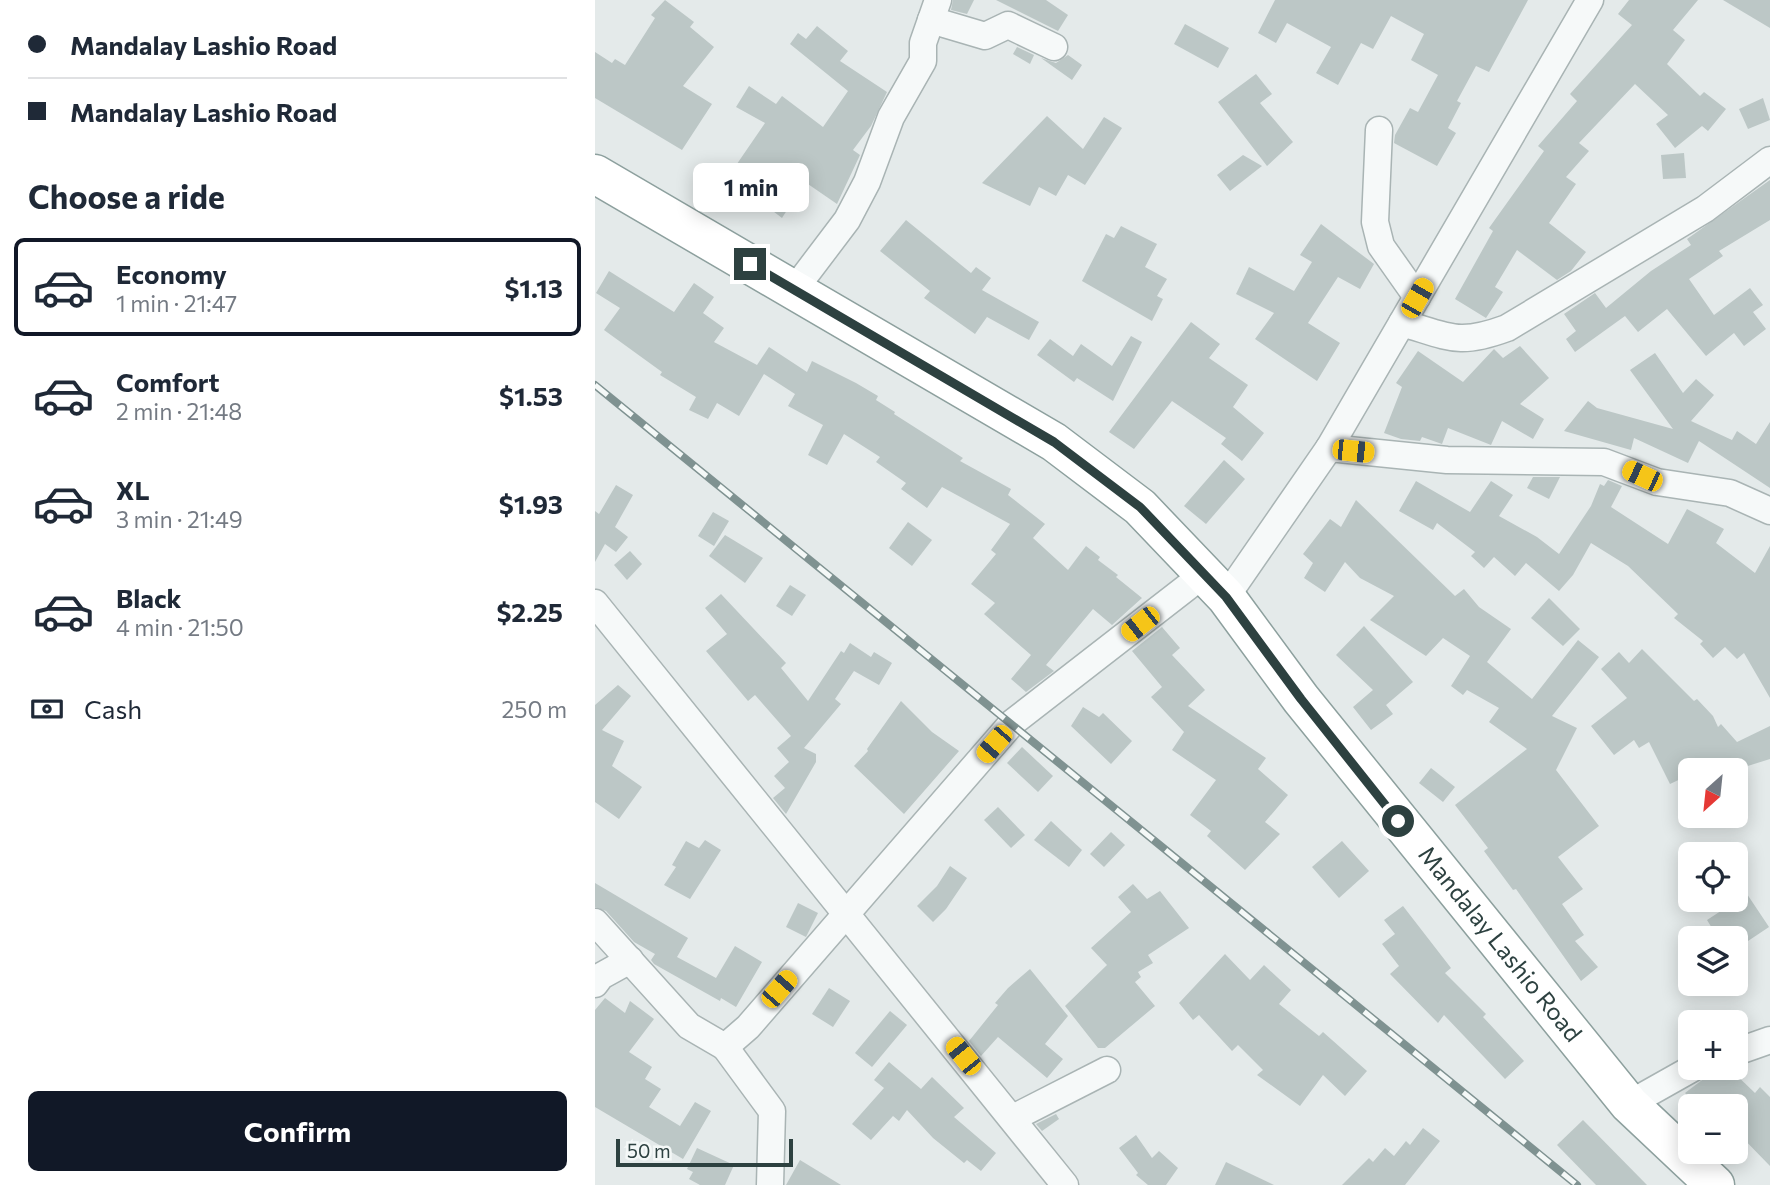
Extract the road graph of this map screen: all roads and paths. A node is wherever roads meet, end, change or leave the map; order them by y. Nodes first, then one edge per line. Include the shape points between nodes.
1 (1590, 0) edge
2 (935, 10) edge
3 (1054, 47) dead end
4 (1379, 130) dead end
5 (1770, 160) edge
6 (595, 174) edge
7 (794, 290) junction
8 (1417, 298) junction
9 (1402, 323) junction
10 (1329, 448) junction
11 (1770, 511) edge
12 (1215, 585) junction
13 (595, 603) edge
14 (846, 912) junction
15 (595, 922) edge
16 (630, 960) junction
17 (597, 979) edge
18 (1770, 1040) edge
19 (725, 1047) junction
20 (1748, 1048) edge
21 (1107, 1070) dead end
22 (1678, 1076) edge
23 (1629, 1104) junction
24 (1013, 1118) junction
25 (765, 1179) edge
26 (1065, 1185) edge
27 (1715, 1185) edge

1 - 8 street
2 - 3 street via 985,36 1007,24
2 - 7 street via 923,43 923,61 891,117 867,182 847,220
4 - 8 street via 1375,222 1381,246
5 - 9 street via 1705,209 1507,328 1461,340
6 - 7 highway, Mandalay Lashio Road
7 - 12 highway, Mandalay Lashio Road via 1066,450 1140,507
8 - 9 street
9 - 10 street
10 - 11 street via 1447,460 1604,462 1657,482 1730,493
10 - 12 street
12 - 14 street via 1012,723
12 - 23 highway, Mandalay Lashio Road via 1301,699
13 - 14 street
14 - 19 street via 748,1027
14 - 24 street
15 - 16 street
16 - 17 street
16 - 19 street via 689,1026
18 - 20 street
19 - 25 street via 772,1111
21 - 24 street
22 - 23 street
23 - 27 highway, Mandalay Lashio Road
24 - 26 street

